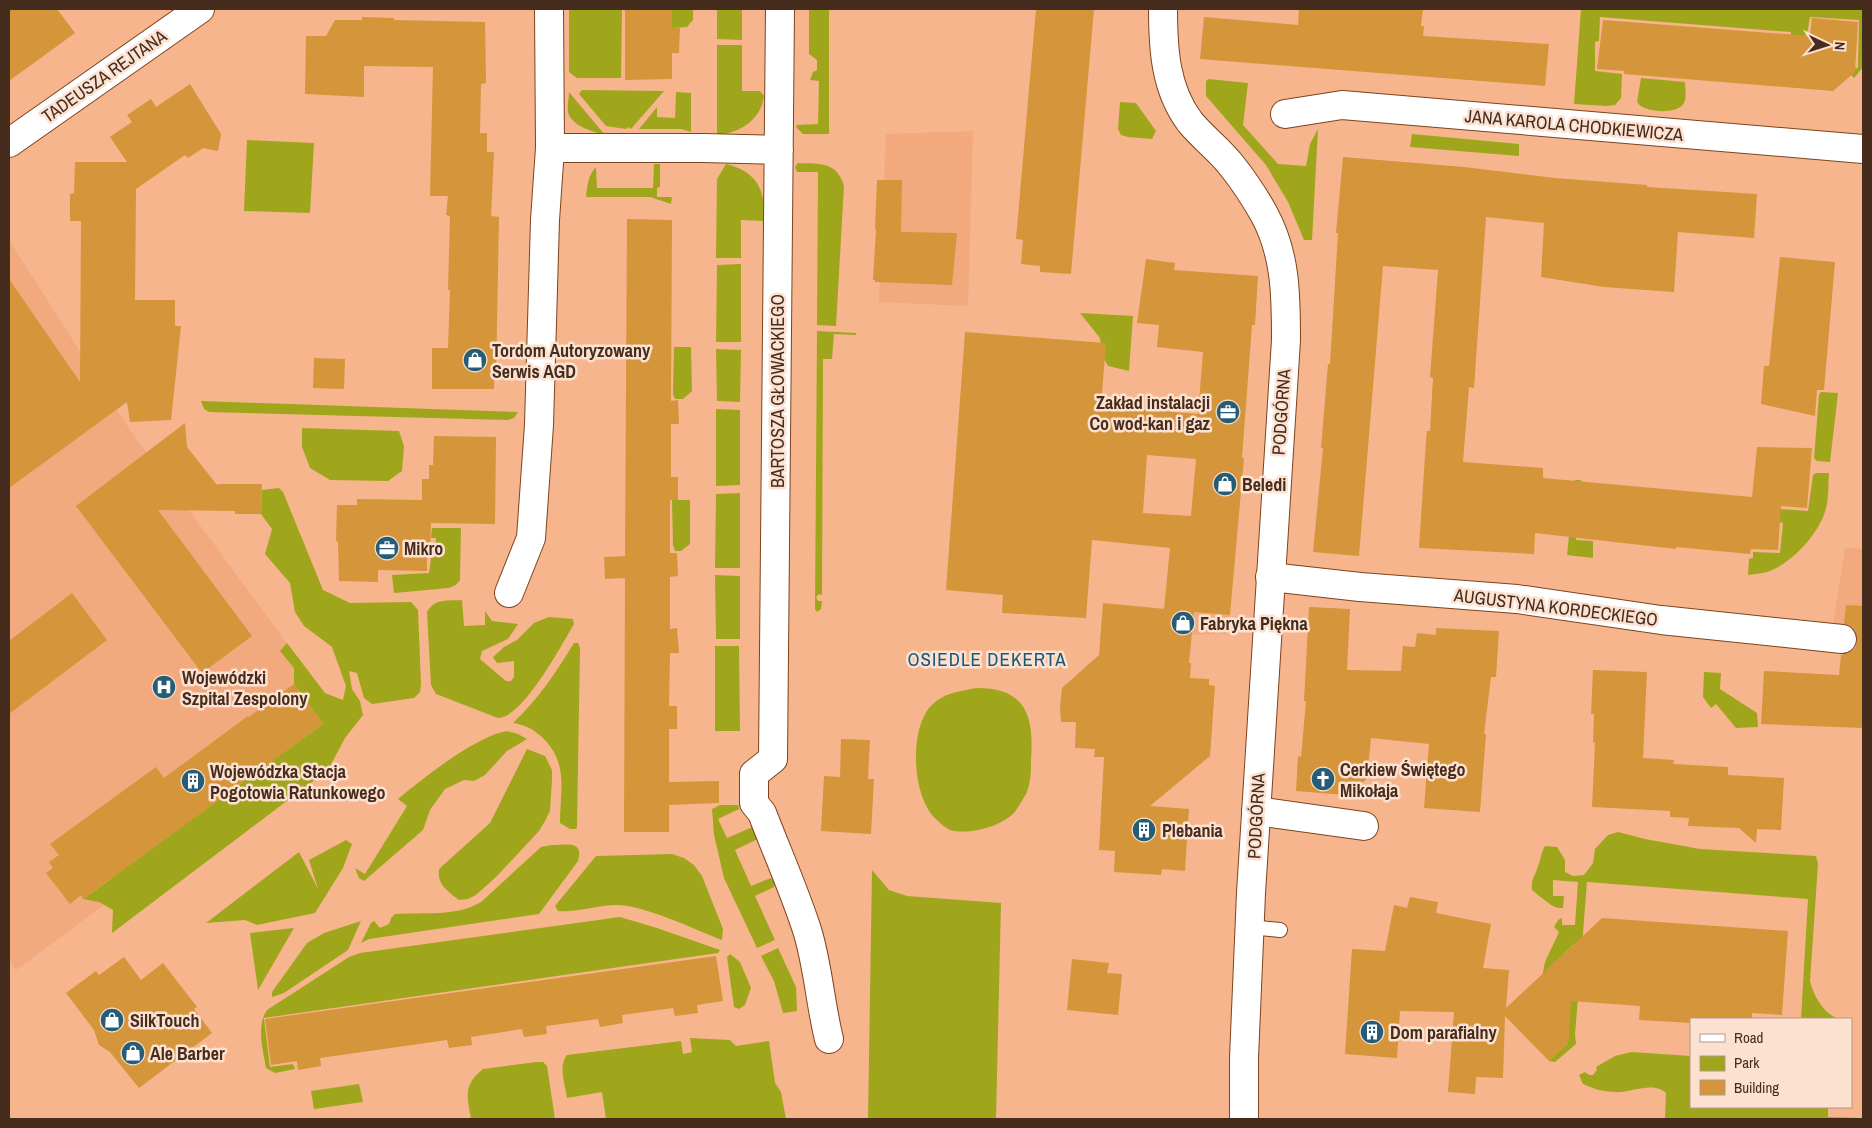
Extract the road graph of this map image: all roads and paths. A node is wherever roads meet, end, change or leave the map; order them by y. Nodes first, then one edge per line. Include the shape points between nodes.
1 (549, 9) edge
2 (780, 9) edge
3 (1163, 9) edge
4 (194, 10) edge
5 (1285, 114) dead end
6 (9, 143) edge
7 (550, 148) junction
8 (1863, 149) edge
9 (779, 150) junction
10 (1270, 577) junction
11 (509, 593) dead end
12 (1842, 639) dead end
13 (1256, 811) junction
14 (1364, 826) dead end
15 (1250, 927) junction
16 (1280, 930) dead end
17 (828, 1038) dead end
18 (1244, 1119) edge

1 - 7 street
2 - 9 street, BARTOSZA GŁOWACKIEGO
3 - 10 street, PODGÓRNA via 1165,62 1177,100 1190,121 1232,166 1255,199 1272,233 1282,264 1286,340
4 - 6 street, TADEUSZA REJTANA
5 - 8 street, JANA KAROLA CHODKIEWICZA via 1342,105
7 - 9 street
7 - 11 street via 531,538
9 - 17 street, BARTOSZA GŁOWACKIEGO via 773,759 754,774 754,803 762,813 807,930
10 - 12 street, AUGUSTYNA KORDECKIEGO via 1517,599 1661,620
10 - 13 street, PODGÓRNA
13 - 14 street
13 - 15 street, PODGÓRNA
15 - 16 lane
15 - 18 street, PODGÓRNA

